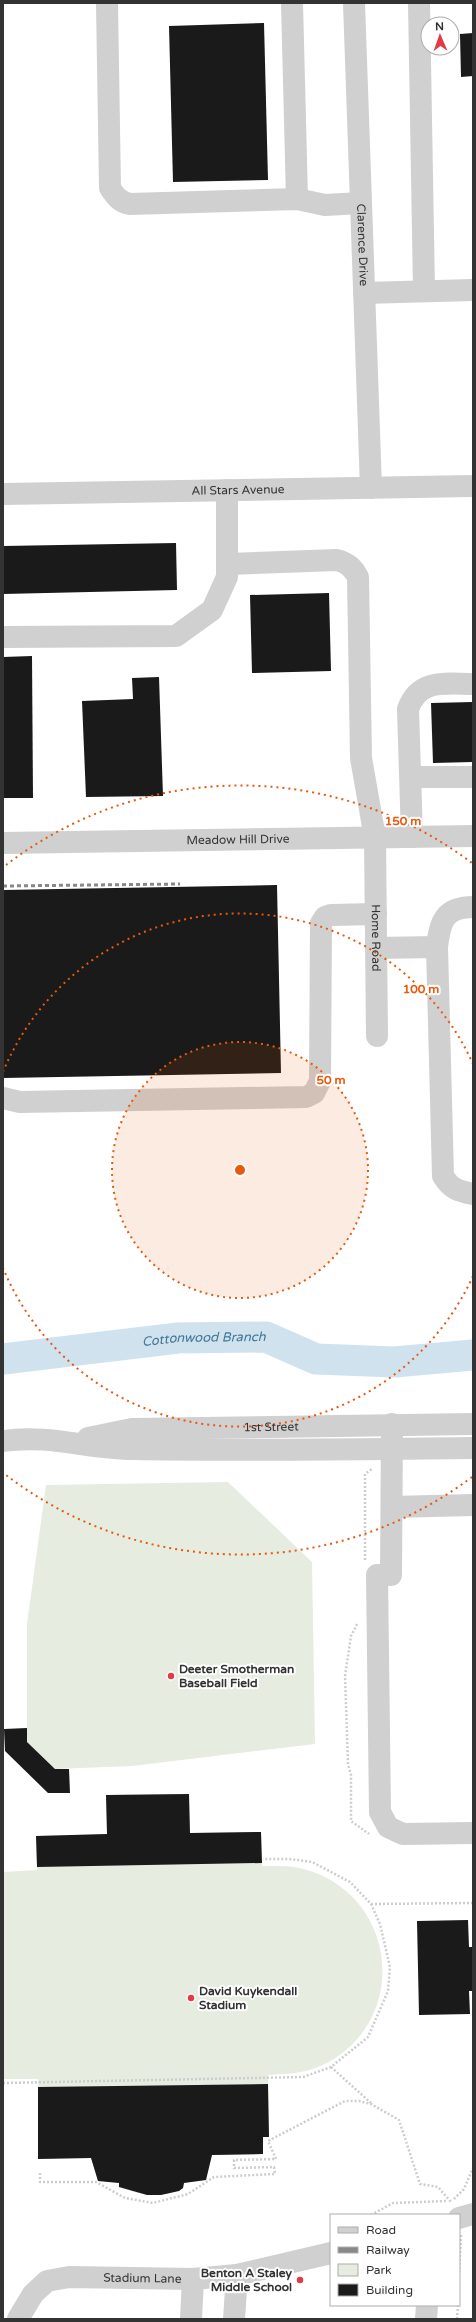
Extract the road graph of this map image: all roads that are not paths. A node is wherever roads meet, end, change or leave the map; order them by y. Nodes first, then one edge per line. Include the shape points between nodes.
1 (107, 3) edge
2 (292, 3) edge
3 (354, 3) edge
4 (419, 3) edge
5 (297, 199) junction
6 (361, 203) junction
7 (473, 290) edge
8 (424, 291) junction
9 (364, 293) junction
10 (473, 486) edge
11 (371, 488) junction
12 (227, 490) junction
13 (3, 494) edge
14 (228, 564) junction
15 (3, 637) edge
16 (473, 684) edge
17 (411, 777) junction
18 (473, 777) edge
19 (473, 836) edge
20 (412, 837) junction
21 (375, 838) junction
22 (3, 843) edge
23 (473, 907) edge
24 (376, 914) junction
25 (437, 947) junction
26 (376, 948) junction
27 (377, 1036) dead end
28 (3, 1098) edge
29 (473, 1194) edge
30 (392, 1424) junction
31 (473, 1424) edge
32 (3, 1441) edge
33 (71, 1441) junction
34 (473, 1448) edge
35 (393, 1449) junction
36 (473, 1505) edge
37 (392, 1507) junction
38 (473, 1833) edge
39 (330, 2253) edge
40 (237, 2275) junction
41 (193, 2280) junction
42 (427, 2306) edge
43 (18, 2319) edge
44 (191, 2319) edge
45 (234, 2319) edge
46 (426, 2319) edge

1 - 5 street via 110,188 116,197 130,204
2 - 5 street
3 - 6 street, Clarence Drive
4 - 8 street
5 - 6 street via 325,205
6 - 9 street, Clarence Drive
7 - 8 street
8 - 9 street
9 - 11 street, Clarence Drive
10 - 11 street, All Stars Avenue
11 - 12 street, All Stars Avenue
12 - 13 street, All Stars Avenue
12 - 14 street
14 - 15 street via 227,577 212,610 176,636
14 - 21 street, Home Road via 337,560 353,568 358,577 361,758
16 - 17 street via 432,684 418,691 412,698 408,709
17 - 18 street
17 - 20 street
19 - 20 street, Meadow Hill Drive
20 - 21 street, Meadow Hill Drive
21 - 22 street, Meadow Hill Drive
21 - 24 street, Home Road
23 - 25 street via 462,907 449,913 439,930
24 - 26 street, Home Road
24 - 28 street via 331,915 325,917 322,923 320,1081 314,1093 306,1097 36,1102
25 - 26 street
25 - 29 street via 443,1176 457,1191
26 - 27 street, Home Road
30 - 31 street, 1st Street
30 - 33 street, 1st Street via 132,1429
30 - 35 street
32 - 33 street, 1st Street
33 - 35 street, 1st Street via 131,1449
34 - 35 street, 1st Street
35 - 37 street
36 - 37 street
37 - 38 street via 391,1575 377,1575 380,1812 388,1827 403,1834
39 - 40 street, Stadium Lane
40 - 41 street, Stadium Lane
40 - 45 street
41 - 43 street, Stadium Lane via 69,2277 47,2281 33,2294
41 - 44 street
42 - 46 street

